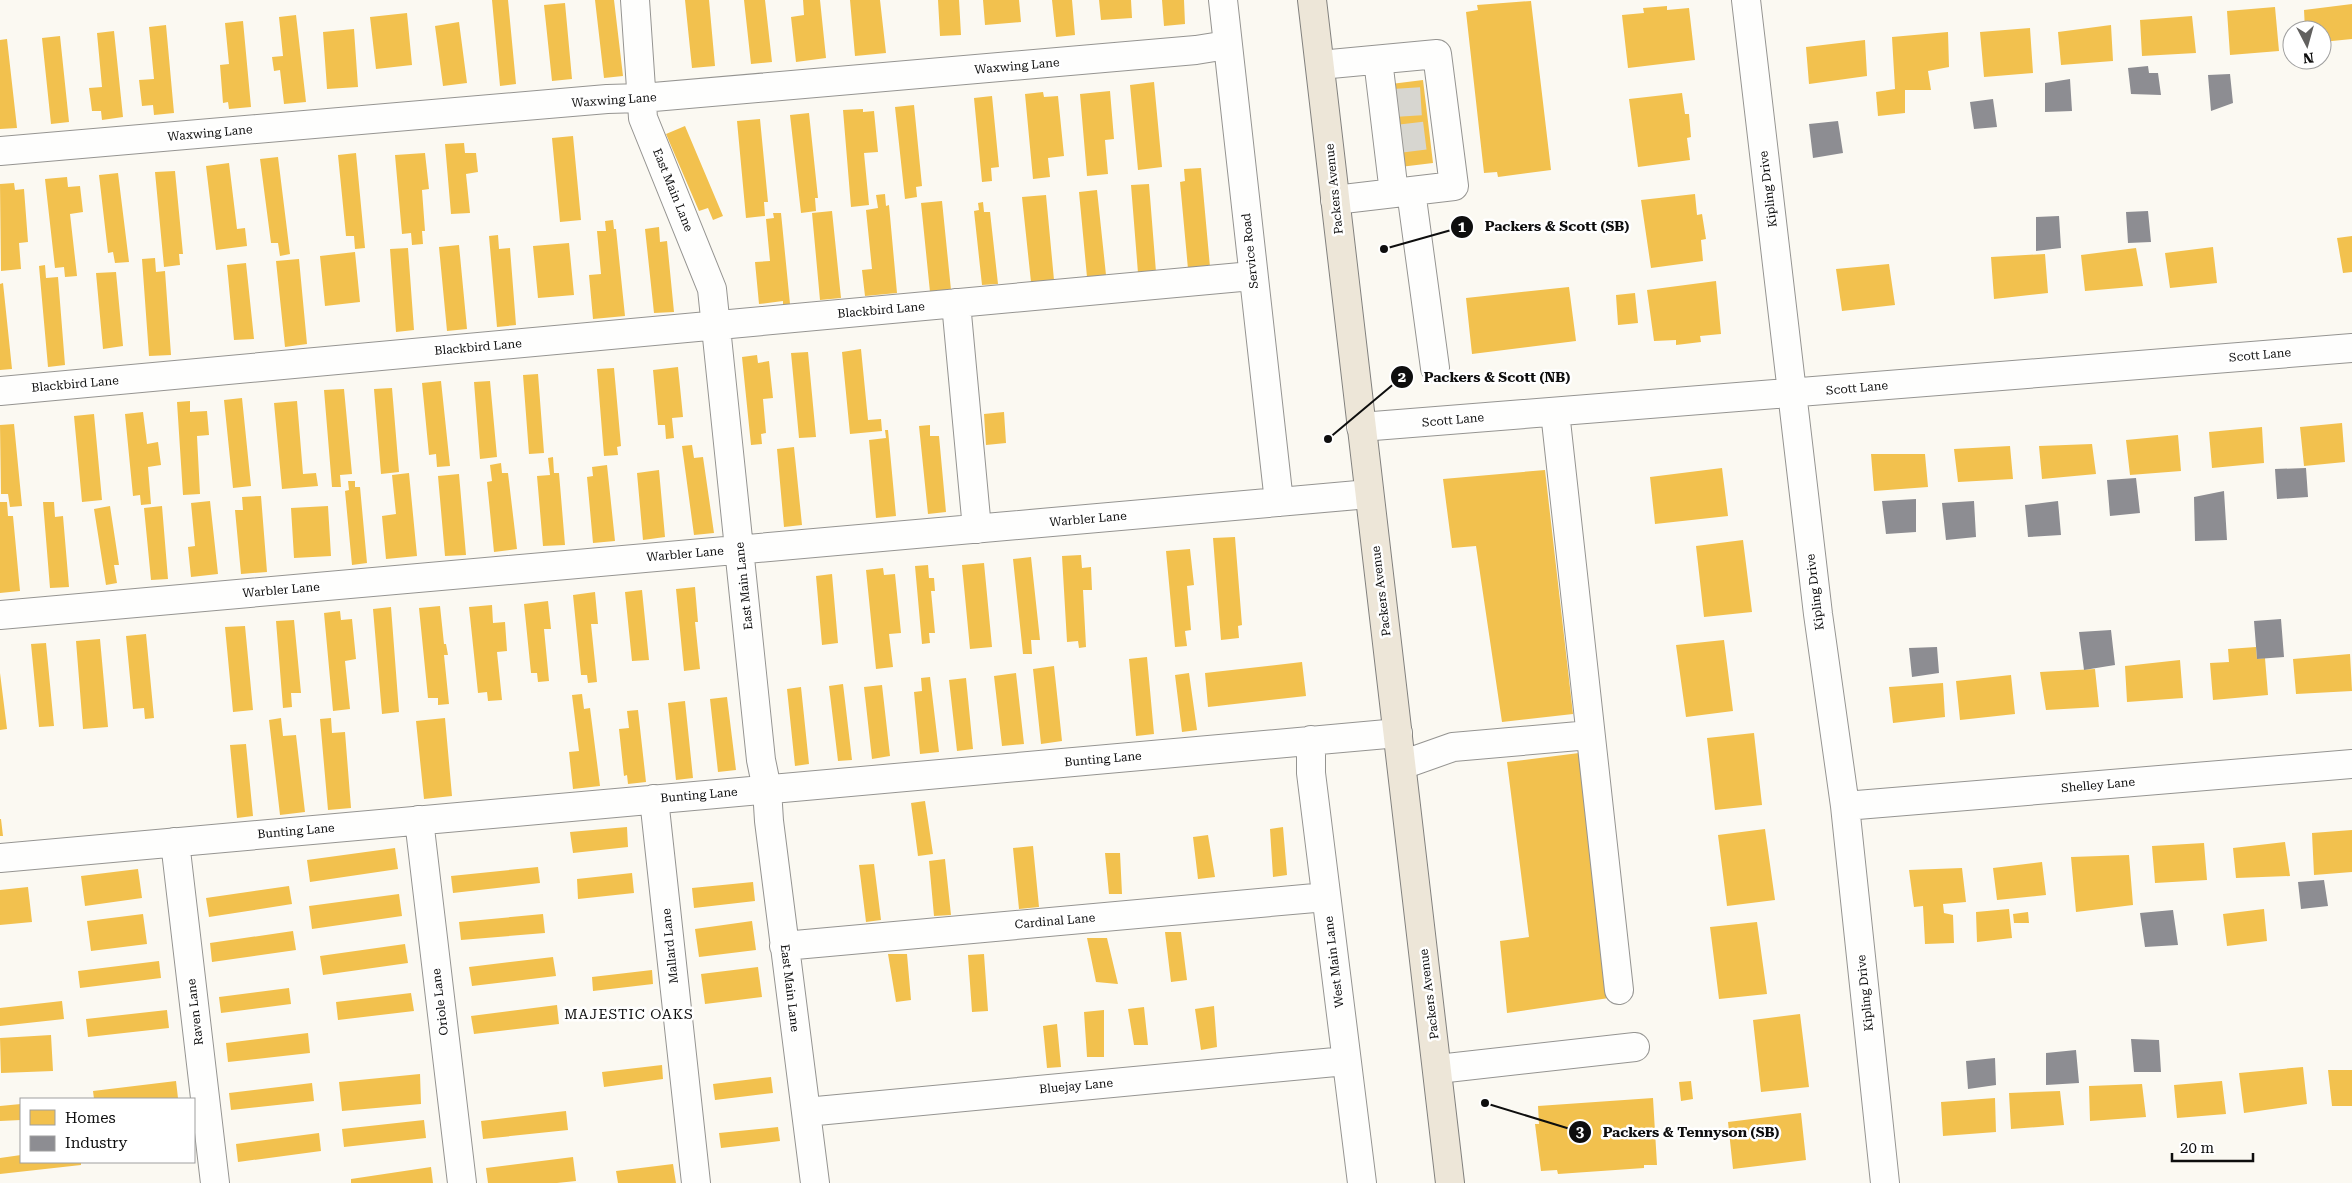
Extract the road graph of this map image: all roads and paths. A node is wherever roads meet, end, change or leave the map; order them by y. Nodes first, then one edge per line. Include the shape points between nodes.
1 (635, 0) edge
2 (1223, 0) edge
3 (1312, 0) edge
4 (1746, 0) edge
5 (1227, 45) junction
6 (1378, 60) junction
7 (1320, 65) junction
8 (642, 98) junction
9 (0, 151) edge
10 (1402, 192) junction
11 (1335, 200) junction
12 (1252, 276) junction
13 (956, 303) junction
14 (717, 325) junction
15 (2352, 348) edge
16 (1435, 368) dead end
17 (0, 391) edge
18 (1793, 393) junction
19 (1555, 412) junction
20 (1362, 427) junction
21 (1370, 494) junction
22 (1279, 502) junction
23 (977, 529) junction
24 (740, 549) junction
25 (0, 615) edge
26 (1398, 733) junction
27 (1590, 735) junction
28 (1311, 740) junction
29 (2352, 764) edge
30 (1402, 765) junction
31 (767, 789) junction
32 (654, 799) junction
33 (1845, 806) junction
34 (419, 820) junction
35 (175, 842) junction
36 (0, 858) edge
37 (1326, 897) junction
38 (784, 946) junction
39 (1619, 990) dead end
40 (1635, 1047) dead end
41 (1346, 1061) junction
42 (1438, 1069) junction
43 (806, 1112) junction
44 (214, 1183) edge
45 (462, 1183) edge
46 (696, 1183) edge
47 (815, 1183) edge
48 (1362, 1183) edge
49 (1450, 1183) edge
50 (1885, 1183) edge

1 - 8 street, East Main Lane
2 - 5 street, Service Road
3 - 7 main road, Packers Avenue
4 - 18 street, Kipling Drive
5 - 8 street, Waxwing Lane
5 - 12 street, Service Road
6 - 7 street
6 - 10 street
6 - 10 street via 1437,54 1434,100 1438,134 1454,186
7 - 11 main road, Packers Avenue
8 - 9 street, Waxwing Lane
8 - 14 street, East Main Lane via 643,118 712,289
10 - 11 street
10 - 16 street
11 - 20 main road, Packers Avenue
12 - 13 street, Blackbird Lane
12 - 22 street, Service Road
13 - 14 street, Blackbird Lane
13 - 23 street
14 - 17 street, Blackbird Lane
14 - 24 street, East Main Lane
15 - 18 street, Scott Lane
18 - 19 street, Scott Lane
18 - 33 street, Kipling Drive via 1818,614
19 - 20 street, Scott Lane
19 - 27 street
20 - 21 main road, Packers Avenue
21 - 22 street, Warbler Lane
21 - 26 main road, Packers Avenue
22 - 23 street, Warbler Lane
23 - 24 street, Warbler Lane
24 - 25 street, Warbler Lane
24 - 31 street, East Main Lane via 761,760
26 - 28 street, Bunting Lane
26 - 30 main road, Packers Avenue
27 - 30 street via 1452,747
27 - 39 street
28 - 31 street, Bunting Lane
28 - 37 street, West Main Lane via 1311,773
29 - 33 street, Shelley Lane
30 - 42 main road, Packers Avenue
31 - 32 street, Bunting Lane
31 - 38 street, East Main Lane
32 - 34 street, Bunting Lane
32 - 46 street, Mallard Lane
33 - 50 street, Kipling Drive
34 - 35 street, Bunting Lane
34 - 45 street, Oriole Lane
35 - 36 street, Bunting Lane
35 - 44 street, Raven Lane
37 - 38 street, Cardinal Lane
37 - 41 street, West Main Lane
38 - 43 street, East Main Lane
40 - 42 street
41 - 43 street, Bluejay Lane
41 - 48 street, West Main Lane
42 - 49 main road, Packers Avenue
43 - 47 street, East Main Lane

